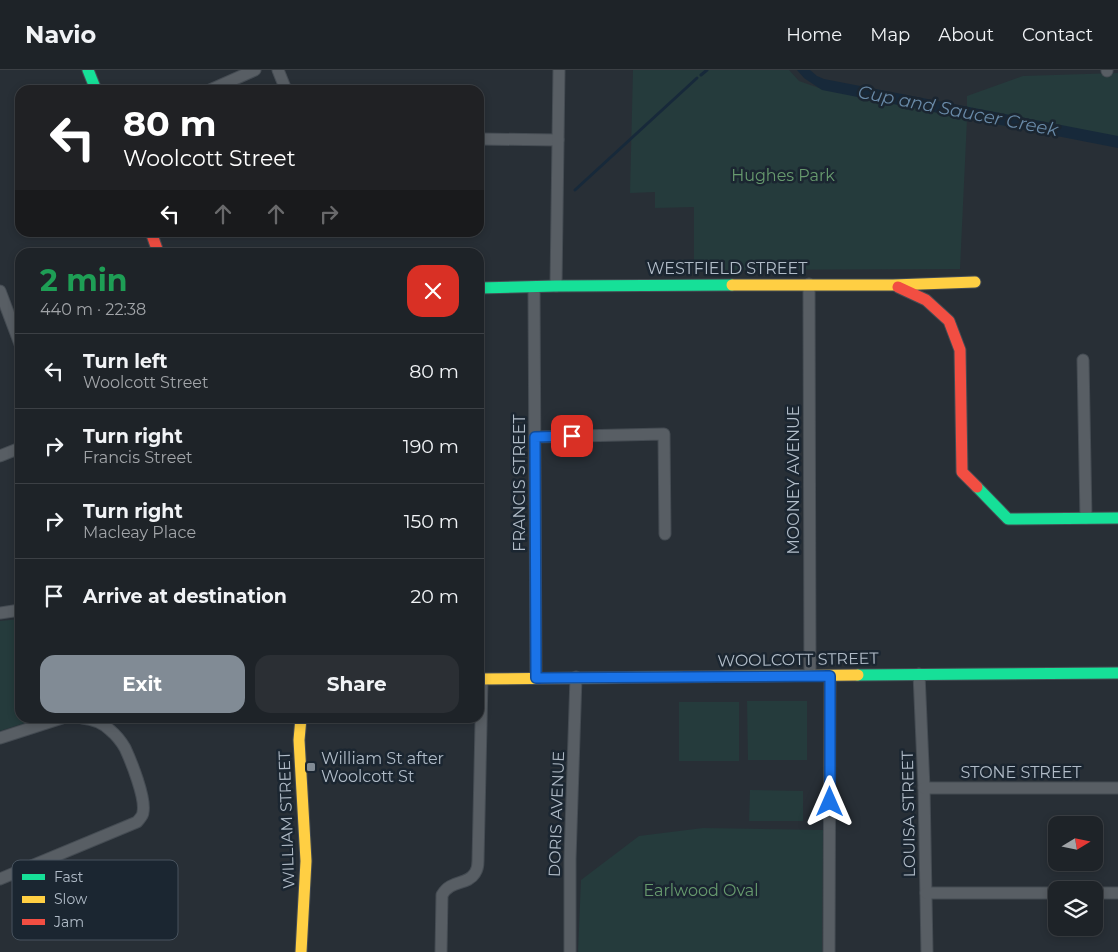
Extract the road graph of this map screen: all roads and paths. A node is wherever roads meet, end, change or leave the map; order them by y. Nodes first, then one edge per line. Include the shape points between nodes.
1 (88, 70) edge
2 (255, 70) edge
3 (278, 70) edge
4 (559, 70) edge
5 (94, 85) edge
6 (221, 85) edge
7 (284, 85) edge
8 (484, 140) edge
9 (558, 140) junction
10 (975, 282) dead end
11 (809, 284) junction
12 (893, 285) junction
13 (556, 286) junction
14 (534, 287) junction
15 (484, 288) edge
16 (0, 291) edge
17 (15, 331) edge
18 (1083, 360) dead end
19 (535, 437) junction
20 (15, 450) edge
21 (0, 456) edge
22 (1086, 518) junction
23 (1118, 518) edge
24 (665, 534) dead end
25 (15, 611) edge
26 (0, 613) edge
27 (1118, 673) edge
28 (919, 674) junction
29 (810, 675) junction
30 (830, 676) junction
31 (576, 677) junction
32 (536, 678) junction
33 (484, 679) edge
34 (46, 723) edge
35 (100, 723) edge
36 (301, 723) edge
37 (480, 723) edge
38 (0, 738) edge
39 (924, 788) junction
40 (1118, 788) edge
41 (46, 860) edge
42 (12, 874) edge
43 (0, 879) edge
44 (1048, 893) edge
45 (1103, 893) edge
46 (1118, 893) edge
47 (926, 894) junction
48 (301, 952) edge
49 (441, 952) edge
50 (570, 952) edge
51 (829, 952) edge
52 (927, 952) edge

1 - 5 street
2 - 6 street
3 - 7 street
4 - 9 street
8 - 9 street
9 - 13 street
10 - 12 street, WESTFIELD STREET
11 - 12 street, WESTFIELD STREET
11 - 13 street, WESTFIELD STREET
11 - 29 street, MOONEY AVENUE
12 - 22 street via 926,300 949,321 960,350 962,472 1008,519
13 - 14 street, WESTFIELD STREET
14 - 15 street, WESTFIELD STREET
14 - 19 street, FRANCIS STREET
16 - 17 street
18 - 22 street
19 - 24 street via 664,434
19 - 32 street, FRANCIS STREET
20 - 21 street
22 - 23 street
25 - 26 street
27 - 28 street, WOOLCOTT STREET
28 - 30 street, WOOLCOTT STREET
28 - 39 street, LOUISA STREET
29 - 30 street, WOOLCOTT STREET
29 - 31 street, WOOLCOTT STREET
30 - 51 street
31 - 32 street, WOOLCOTT STREET
31 - 50 street, DORIS AVENUE
32 - 33 street, WOOLCOTT STREET
34 - 38 street
35 - 41 street via 118,738 124,748 139,787 143,814 137,822
36 - 48 street, WILLIAM STREET via 306,861
37 - 49 street via 478,861 476,872 469,879 451,884 442,895
39 - 40 street, STONE STREET
39 - 47 street, LOUISA STREET
42 - 43 street
44 - 47 street
45 - 46 street
47 - 52 street, LOUISA STREET

